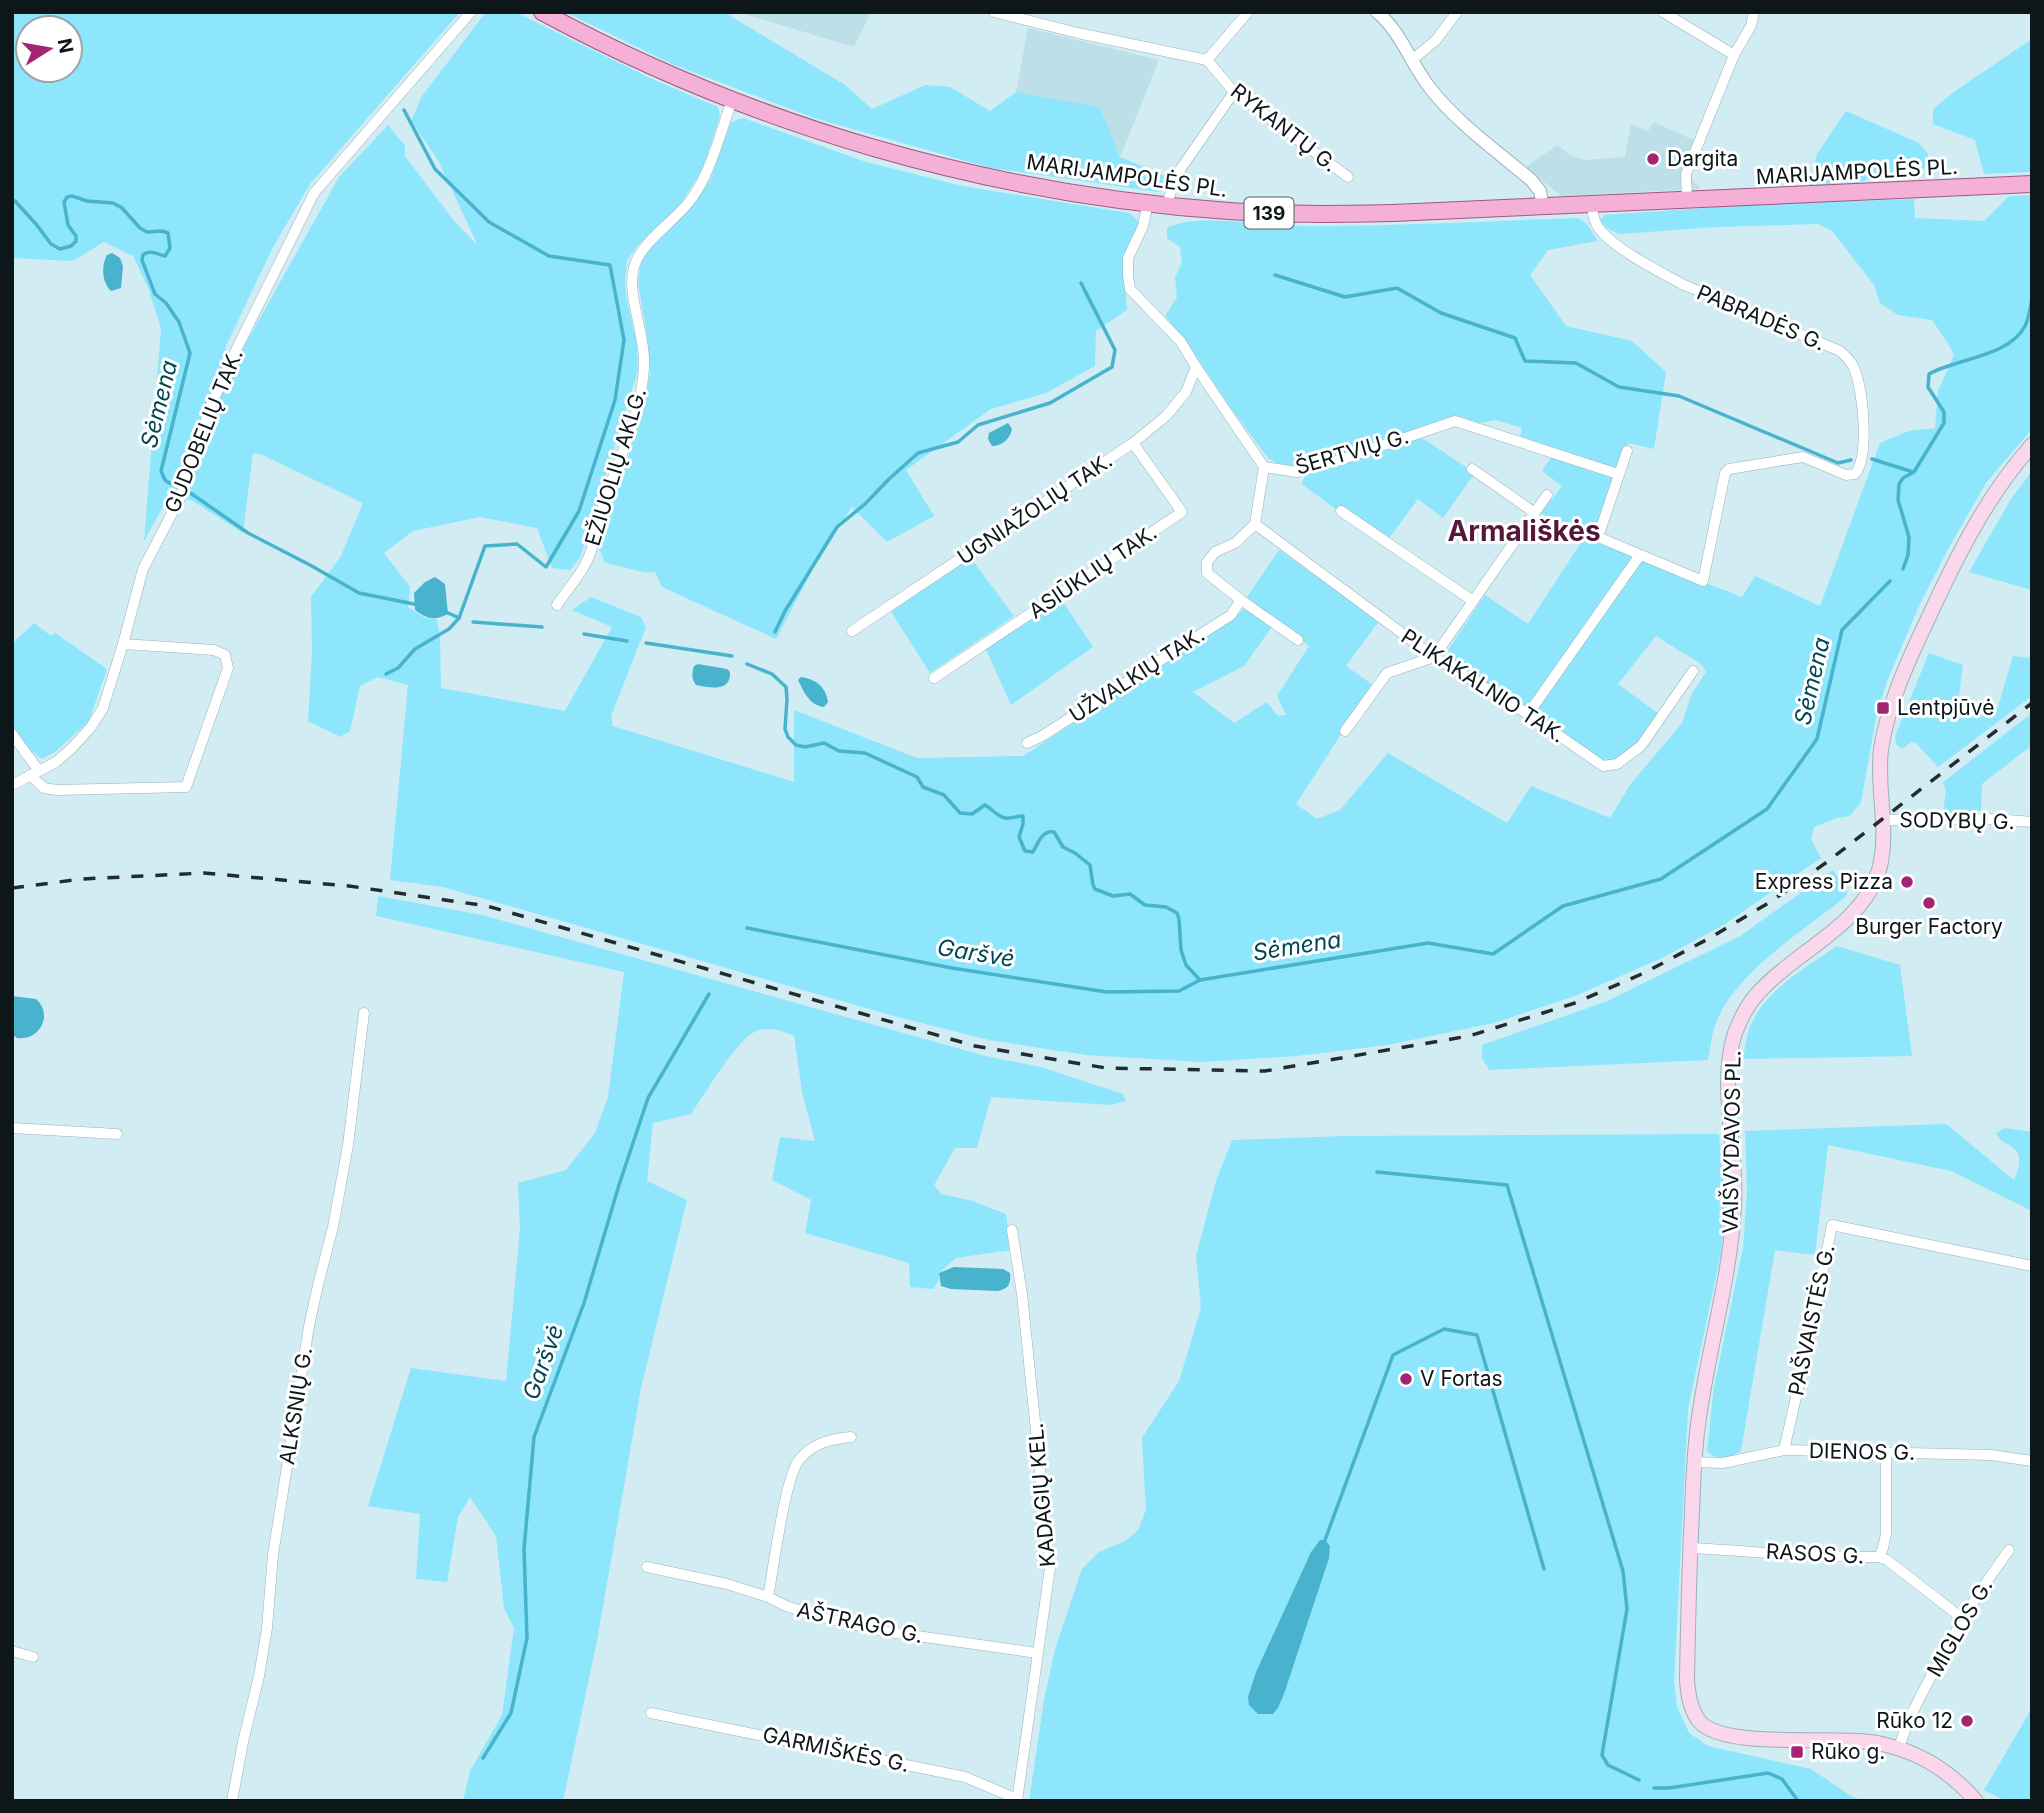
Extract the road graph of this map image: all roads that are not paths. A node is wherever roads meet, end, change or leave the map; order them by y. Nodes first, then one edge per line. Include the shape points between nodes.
1 (471, 12) edge
2 (542, 12) edge
3 (994, 12) edge
4 (1248, 12) edge
5 (1377, 12) edge
6 (1457, 12) edge
7 (1663, 12) edge
8 (1754, 12) edge
9 (1734, 55) junction
10 (1207, 60) junction
11 (1412, 60) junction
12 (1234, 92) junction
13 (732, 100) junction
14 (1348, 177) dead end
15 (2030, 185) edge
16 (1687, 201) junction
17 (1148, 203) junction
18 (1167, 205) junction
19 (1592, 205) junction
20 (1543, 207) junction
21 (1196, 367) junction
22 (1133, 443) junction
23 (2032, 445) edge
24 (1627, 451) dead end
25 (1264, 467) junction
26 (1472, 470) dead end
27 (1618, 474) junction
28 (1547, 495) dead end
29 (1341, 511) dead end
30 (1535, 513) junction
31 (1255, 524) junction
32 (1640, 555) junction
33 (1241, 600) junction
34 (1473, 601) junction
35 (557, 605) dead end
36 (852, 631) dead end
37 (1298, 640) dead end
38 (123, 644) junction
39 (1434, 657) junction
40 (1693, 671) dead end
41 (934, 678) dead end
42 (1528, 714) junction
43 (1345, 731) dead end
44 (12, 734) edge
45 (1027, 743) dead end
46 (35, 773) junction
47 (12, 785) edge
48 (1882, 820) junction
49 (2032, 822) edge
50 (364, 1013) dead end
51 (12, 1128) edge
52 (117, 1134) dead end
53 (1012, 1230) dead end
54 (2032, 1266) edge
55 (851, 1437) dead end
56 (1784, 1450) junction
57 (1886, 1452) junction
58 (2032, 1461) edge
59 (1694, 1462) junction
60 (1690, 1548) junction
61 (2009, 1550) dead end
62 (1879, 1558) junction
63 (647, 1566) dead end
64 (768, 1597) junction
65 (1962, 1618) junction
66 (12, 1651) edge
67 (1037, 1653) junction
68 (33, 1657) dead end
69 (651, 1713) dead end
70 (1899, 1748) junction
71 (1017, 1800) edge
72 (232, 1801) edge
73 (1976, 1801) edge

1 - 38 street, GUDOBELIŲ TAK. via 314,193 211,405 180,498 143,569
2 - 13 main road, MARIJAMPOLĖS PL. / 139
3 - 10 street
4 - 10 street
5 - 11 street
6 - 11 street via 1436,40
7 - 9 street
8 - 9 street
9 - 16 street via 1686,174
10 - 12 street, RYKANTŲ G.
11 - 20 street via 1445,105 1535,185
12 - 14 street, RYKANTŲ G.
12 - 18 street via 1175,177
13 - 17 main road, MARIJAMPOLĖS PL. / 139 via 850,141 974,174
13 - 35 street, EŽIUOLIŲ AKLG. via 693,197 646,246 634,267 633,293 644,354 641,393 587,561
15 - 16 main road, MARIJAMPOLĖS PL. / 139
16 - 19 main road, MARIJAMPOLĖS PL. / 139
17 - 18 main road, MARIJAMPOLĖS PL. / 139
17 - 21 street, ŠERTVIŲ G. via 1128,258 1130,289 1181,342
18 - 20 main road, MARIJAMPOLĖS PL. / 139 via 1293,214
19 - 20 main road, MARIJAMPOLĖS PL. / 139
19 - 32 street, PABRADĖS G. via 1593,218 1604,235 1643,263 1840,351 1859,382 1862,455 1855,474 1846,475 1803,457 1729,469 1703,581
21 - 22 street, UGNIAŽOLIŲ TAK. via 1186,392
21 - 25 street, ŠERTVIŲ G.
22 - 36 street, UGNIAŽOLIŲ TAK.
22 - 41 street, ASIŪKLIŲ TAK. via 1182,512
23 - 48 main road, VAIŠVYDAVOS PL. via 1980,516 1904,673 1881,753
24 - 27 street
25 - 27 street, ŠERTVIŲ G. via 1297,472 1455,421
25 - 31 street
26 - 30 street
27 - 32 street via 1598,537
28 - 30 street
29 - 34 street
30 - 34 street
31 - 33 street via 1207,562 1207,573
31 - 39 street, PLIKAKALNIO TAK.
32 - 42 street
33 - 37 street
33 - 45 street, UŽVALKIŲ TAK. via 1231,615
34 - 39 street
38 - 46 street, GUDOBELIŲ TAK. via 110,690 91,727 56,762
38 - 46 street via 214,650 225,655 228,668 186,788 57,790 36,783
39 - 42 street, PLIKAKALNIO TAK.
39 - 43 street via 1387,673
40 - 42 street, PLIKAKALNIO TAK. via 1641,746 1617,764 1603,766
44 - 46 street
46 - 47 street, GUDOBELIŲ TAK.
48 - 49 street, SODYBŲ G.
48 - 59 main road, VAIŠVYDAVOS PL. via 1882,856 1867,894 1845,920 1763,987 1744,1014 1730,1051 1735,1170 1732,1237
50 - 72 street, ALKSNIŲ G. via 348,1145 309,1326 272,1555 267,1628
51 - 52 street
53 - 67 street, KADAGIŲ KEL. via 1049,1553
54 - 56 street, PAŠVAISTĖS G. via 1832,1225
55 - 64 street via 829,1439 797,1462
56 - 57 street, DIENOS G.
56 - 59 street, DIENOS G. via 1723,1463
57 - 58 street, DIENOS G.
57 - 62 street via 1886,1534
59 - 60 main road, VAIŠVYDAVOS PL.
60 - 62 street, RASOS G.
60 - 70 main road, VAIŠVYDAVOS PL. via 1687,1680 1688,1696 1700,1721 1717,1732 1746,1738 1862,1741
61 - 65 street, MIGLOS G.
62 - 65 street, RASOS G.
63 - 64 street, AŠTRAGO G.
64 - 67 street, AŠTRAGO G. via 821,1617 882,1632
65 - 70 street, MIGLOS G. via 1912,1711
66 - 68 street
67 - 71 street, KADAGIŲ KEL.
69 - 71 street, GARMIŠKĖS G. via 964,1777
70 - 73 main road via 1942,1769

